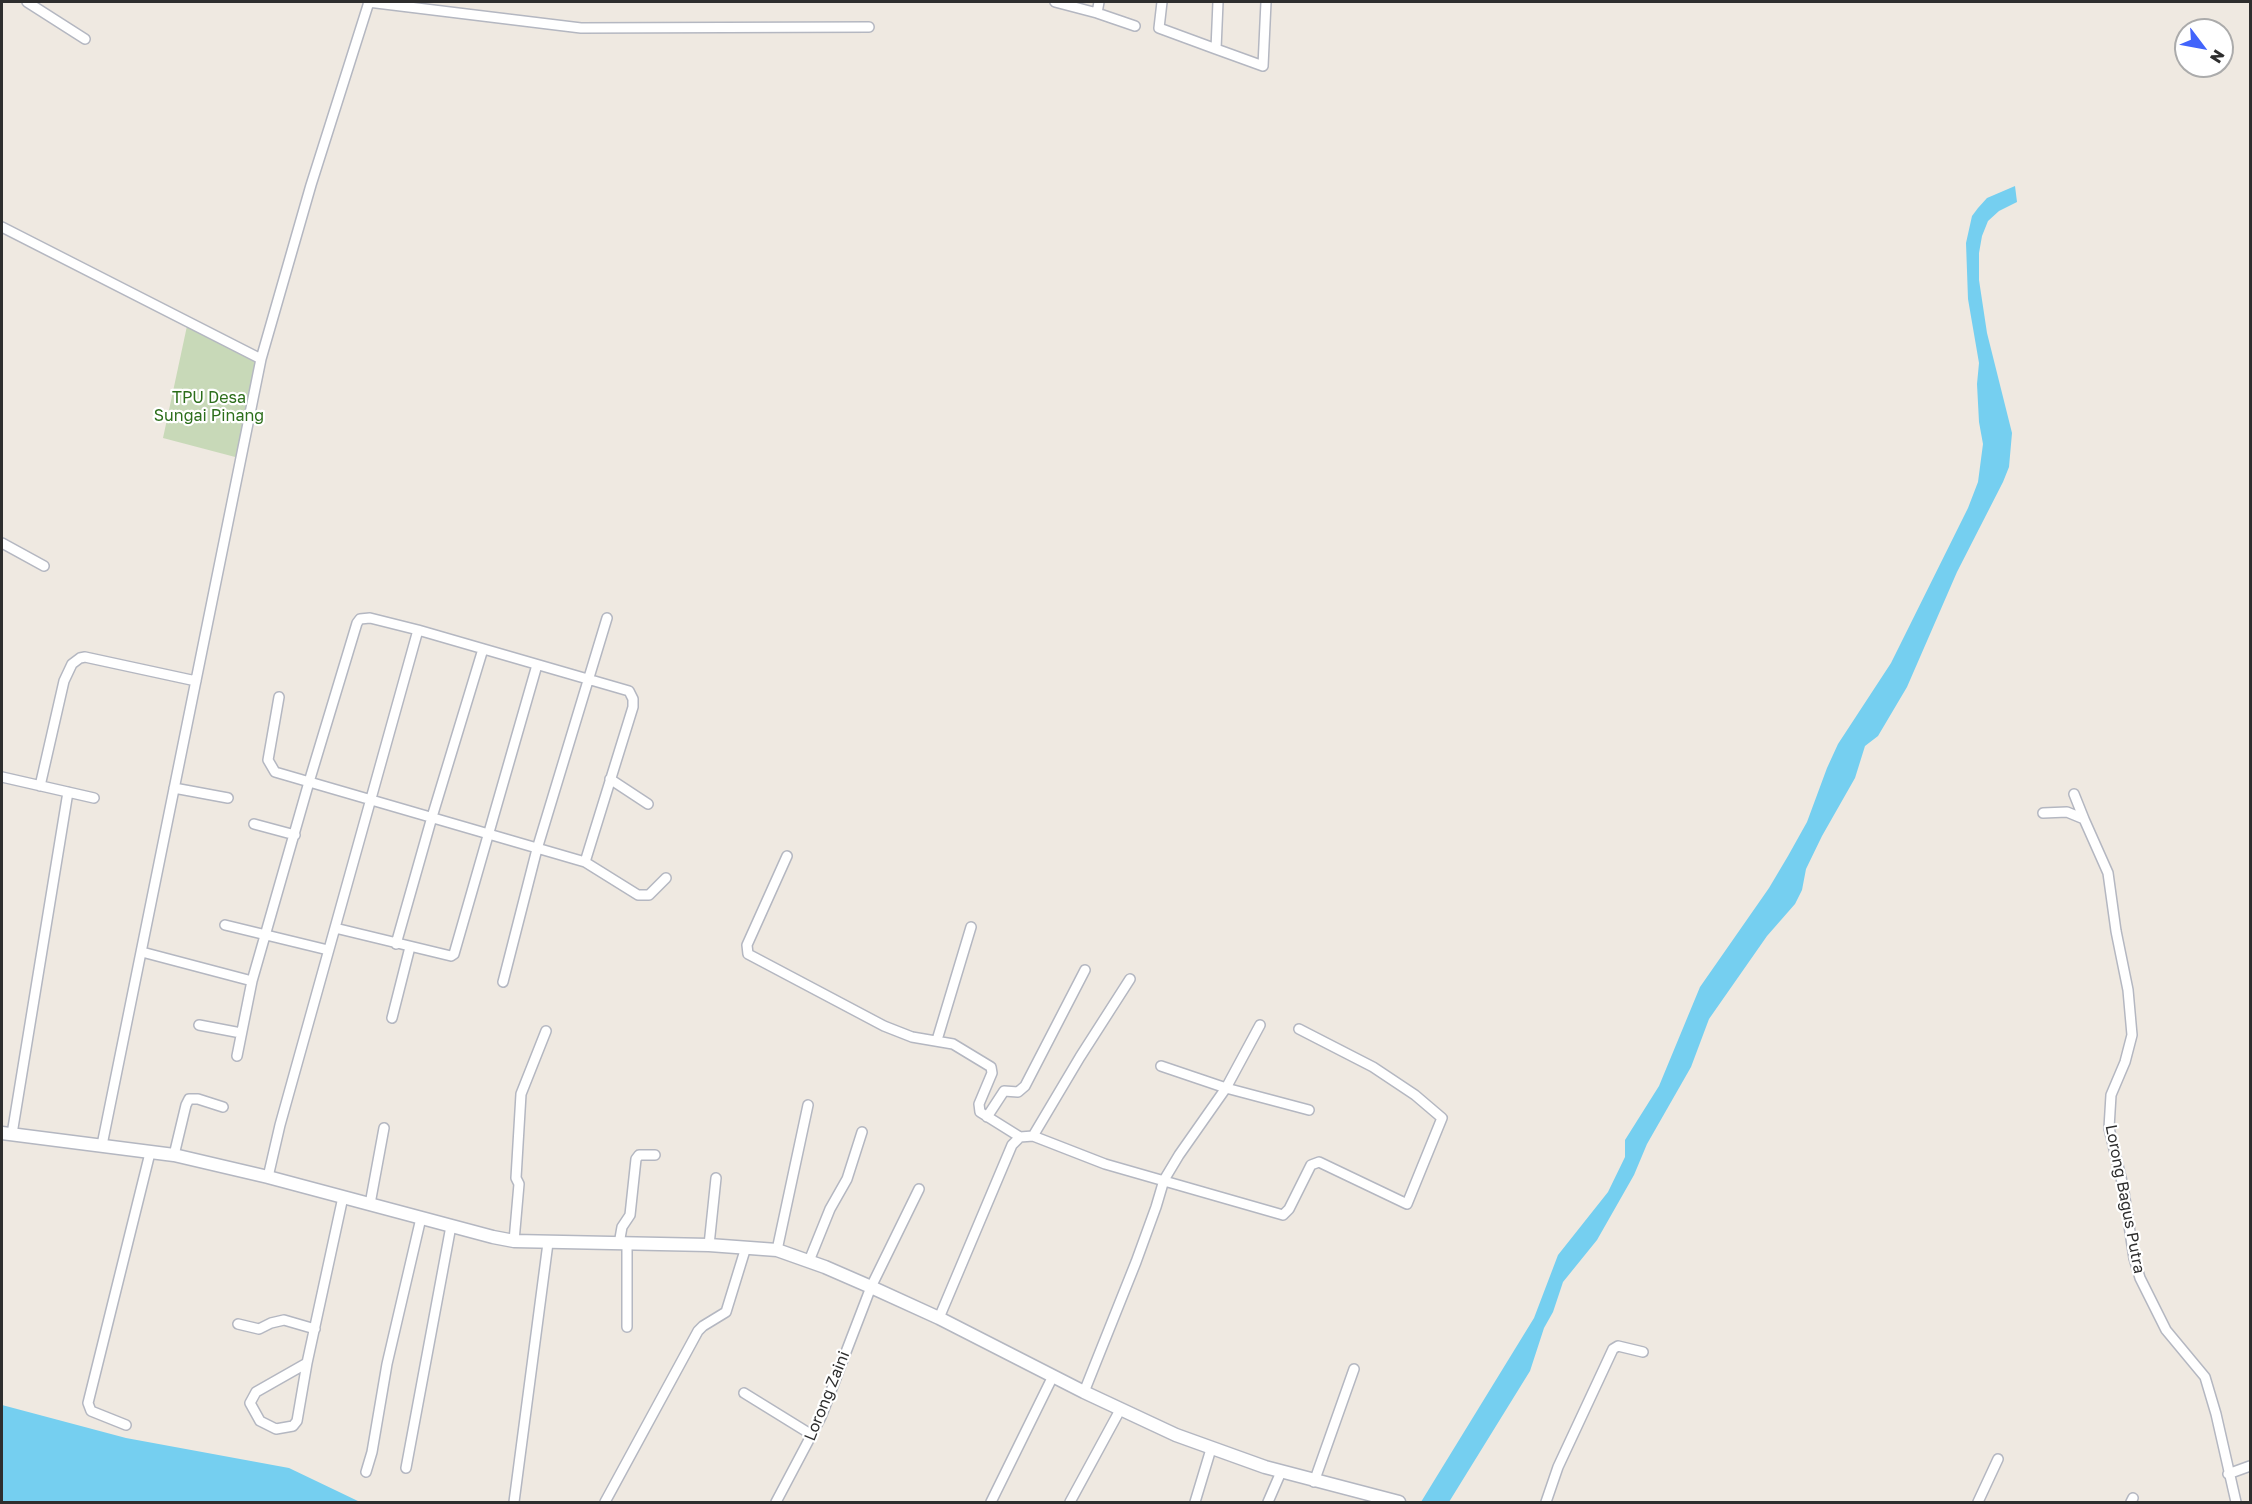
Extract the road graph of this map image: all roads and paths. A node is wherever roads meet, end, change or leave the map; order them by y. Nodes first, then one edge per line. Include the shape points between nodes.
1 (27, 2) edge
2 (369, 2) edge
3 (1055, 2) edge
4 (1099, 2) edge
5 (1162, 2) edge
6 (1218, 2) edge
7 (1266, 2) edge
8 (1097, 13) junction
9 (1135, 26) dead end
10 (869, 27) dead end
11 (85, 39) dead end
12 (1216, 49) junction
13 (2, 227) edge
14 (261, 359) junction
15 (2, 543) edge
16 (44, 566) dead end
17 (607, 618) dead end
18 (418, 630) junction
19 (483, 649) junction
20 (537, 665) junction
21 (587, 680) junction
22 (196, 681) junction
23 (279, 697) dead end
24 (2, 777) edge
25 (610, 779) junction
26 (309, 782) junction
27 (40, 786) junction
28 (174, 788) junction
29 (68, 792) junction
30 (2074, 794) dead end
31 (94, 798) dead end
32 (228, 798) dead end
33 (370, 798) junction
34 (648, 804) dead end
35 (2043, 813) dead end
36 (432, 817) junction
37 (2084, 819) junction
38 (254, 824) dead end
39 (489, 834) junction
40 (295, 835) junction
41 (537, 849) junction
42 (788, 856) dead end
43 (585, 862) junction
44 (666, 878) dead end
45 (225, 925) dead end
46 (971, 927) dead end
47 (334, 928) junction
48 (266, 935) junction
49 (396, 944) junction
50 (410, 947) junction
51 (328, 950) junction
52 (142, 952) junction
53 (1085, 970) dead end
54 (1130, 979) dead end
55 (252, 981) junction
56 (503, 981) dead end
57 (392, 1018) dead end
58 (199, 1025) dead end
59 (1260, 1025) dead end
60 (1299, 1029) dead end
61 (546, 1031) dead end
62 (242, 1033) junction
63 (937, 1040) junction
64 (237, 1056) dead end
65 (1161, 1066) dead end
66 (1226, 1088) junction
67 (808, 1105) dead end
68 (223, 1107) dead end
69 (1309, 1110) dead end
70 (987, 1117) junction
71 (384, 1128) dead end
72 (862, 1132) dead end
73 (4, 1135) edge
74 (1033, 1136) junction
75 (1020, 1137) junction
76 (102, 1145) junction
77 (150, 1153) junction
78 (174, 1155) junction
79 (654, 1155) dead end
80 (268, 1177) junction
81 (717, 1178) dead end
82 (1164, 1180) junction
83 (919, 1190) dead end
84 (343, 1197) junction
85 (370, 1204) junction
86 (421, 1218) junction
87 (451, 1226) junction
88 (514, 1241) junction
89 (548, 1243) junction
90 (623, 1244) junction
91 (709, 1245) junction
92 (747, 1247) junction
93 (777, 1251) junction
94 (809, 1260) junction
95 (871, 1287) junction
96 (939, 1318) junction
97 (238, 1324) dead end
98 (627, 1327) dead end
99 (315, 1329) junction
100 (1643, 1352) dead end
101 (308, 1363) junction
102 (1354, 1369) dead end
103 (1053, 1376) junction
104 (1084, 1392) junction
105 (744, 1393) dead end
106 (1120, 1410) junction
107 (126, 1425) dead end
108 (812, 1435) junction
109 (1211, 1449) junction
110 (1998, 1459) dead end
111 (2250, 1466) edge
112 (406, 1468) dead end
113 (366, 1472) dead end
114 (1281, 1472) junction
115 (2228, 1474) junction
116 (1314, 1482) junction
117 (514, 1503) edge
118 (604, 1503) edge
119 (776, 1503) edge
120 (991, 1503) edge
121 (1070, 1503) edge
122 (1195, 1503) edge
123 (1268, 1503) edge
124 (1399, 1503) edge
125 (1546, 1503) edge
126 (1978, 1503) edge
127 (2236, 1503) edge

1 - 11 street
2 - 10 street via 580,28
2 - 14 street
3 - 8 street
4 - 8 street
5 - 12 street via 1159,28
6 - 12 street
7 - 12 street via 1263,66
8 - 9 street
13 - 14 street
14 - 22 street
15 - 16 street
17 - 21 street
18 - 19 street
18 - 26 street via 370,618 357,623
18 - 33 street
19 - 20 street
19 - 36 street
20 - 21 street
20 - 39 street
21 - 25 street via 629,691 633,699
21 - 41 street
22 - 27 street via 80,658 72,664 64,681
22 - 28 street
23 - 26 street via 269,764 275,772
24 - 27 street
25 - 34 street
25 - 43 street
26 - 33 street
26 - 40 street
27 - 29 street
28 - 32 street
28 - 52 street
29 - 31 street
29 - 73 street
30 - 37 street, Lorong Bagus Putra
33 - 36 street
33 - 47 street
35 - 37 street via 2067,812
36 - 39 street
36 - 49 street
37 - 115 street, Lorong Bagus Putra via 2111,884 2131,1009 2132,1041 2111,1095 2109,1120 2134,1258 2166,1330 2205,1377
38 - 40 street
39 - 41 street
39 - 50 street via 454,954
40 - 48 street
41 - 43 street
41 - 56 street
42 - 63 street via 747,945 748,954 884,1026 912,1037
43 - 44 street via 639,895 649,895
45 - 48 street
46 - 63 street
47 - 49 street
47 - 51 street
48 - 51 street
48 - 55 street
49 - 50 street
50 - 57 street
51 - 80 street
52 - 55 street
52 - 76 street
53 - 70 street via 1025,1086 1018,1092 1004,1091
54 - 74 street
55 - 62 street
58 - 62 street
59 - 66 street
60 - 82 street via 1373,1067 1442,1118 1407,1203 1319,1162 1311,1165 1283,1215
61 - 88 street via 521,1095
62 - 64 street
63 - 70 street via 956,1046 992,1069 978,1108
65 - 66 street
66 - 69 street
66 - 82 street
67 - 93 street
68 - 78 street via 189,1099
70 - 75 street
71 - 85 street
72 - 94 street via 848,1179 830,1209
73 - 76 main road
74 - 75 street
74 - 82 street via 1093,1160
75 - 96 street via 1012,1145
76 - 77 main road
77 - 78 main road
77 - 107 street via 88,1403 91,1411
78 - 80 main road
79 - 90 street via 639,1155 636,1159 630,1215 623,1224
80 - 84 main road
81 - 91 street
82 - 104 street
83 - 95 street, Lorong Zaini
84 - 85 main road
84 - 99 street
85 - 86 main road
86 - 87 main road
86 - 113 street
87 - 88 main road
87 - 112 street
88 - 89 main road
89 - 90 main road
89 - 117 street
90 - 91 main road
90 - 98 street
91 - 92 main road
92 - 93 main road
92 - 118 street via 727,1310 698,1331
93 - 94 main road
94 - 95 main road
95 - 96 main road
95 - 108 street, Lorong Zaini
96 - 103 main road
97 - 99 street via 259,1329 284,1320
99 - 101 street
100 - 125 street via 1618,1346 1613,1349
101 - 101 street via 252,1397 251,1406 260,1421 276,1429 296,1423
102 - 116 street
103 - 104 main road
103 - 120 street
104 - 106 main road
105 - 108 street
106 - 109 main road
106 - 121 street
108 - 119 street, Lorong Zaini
109 - 114 main road
109 - 122 street
110 - 126 street
111 - 115 street
114 - 116 main road
114 - 123 street
115 - 127 street, Lorong Bagus Putra
116 - 124 main road

